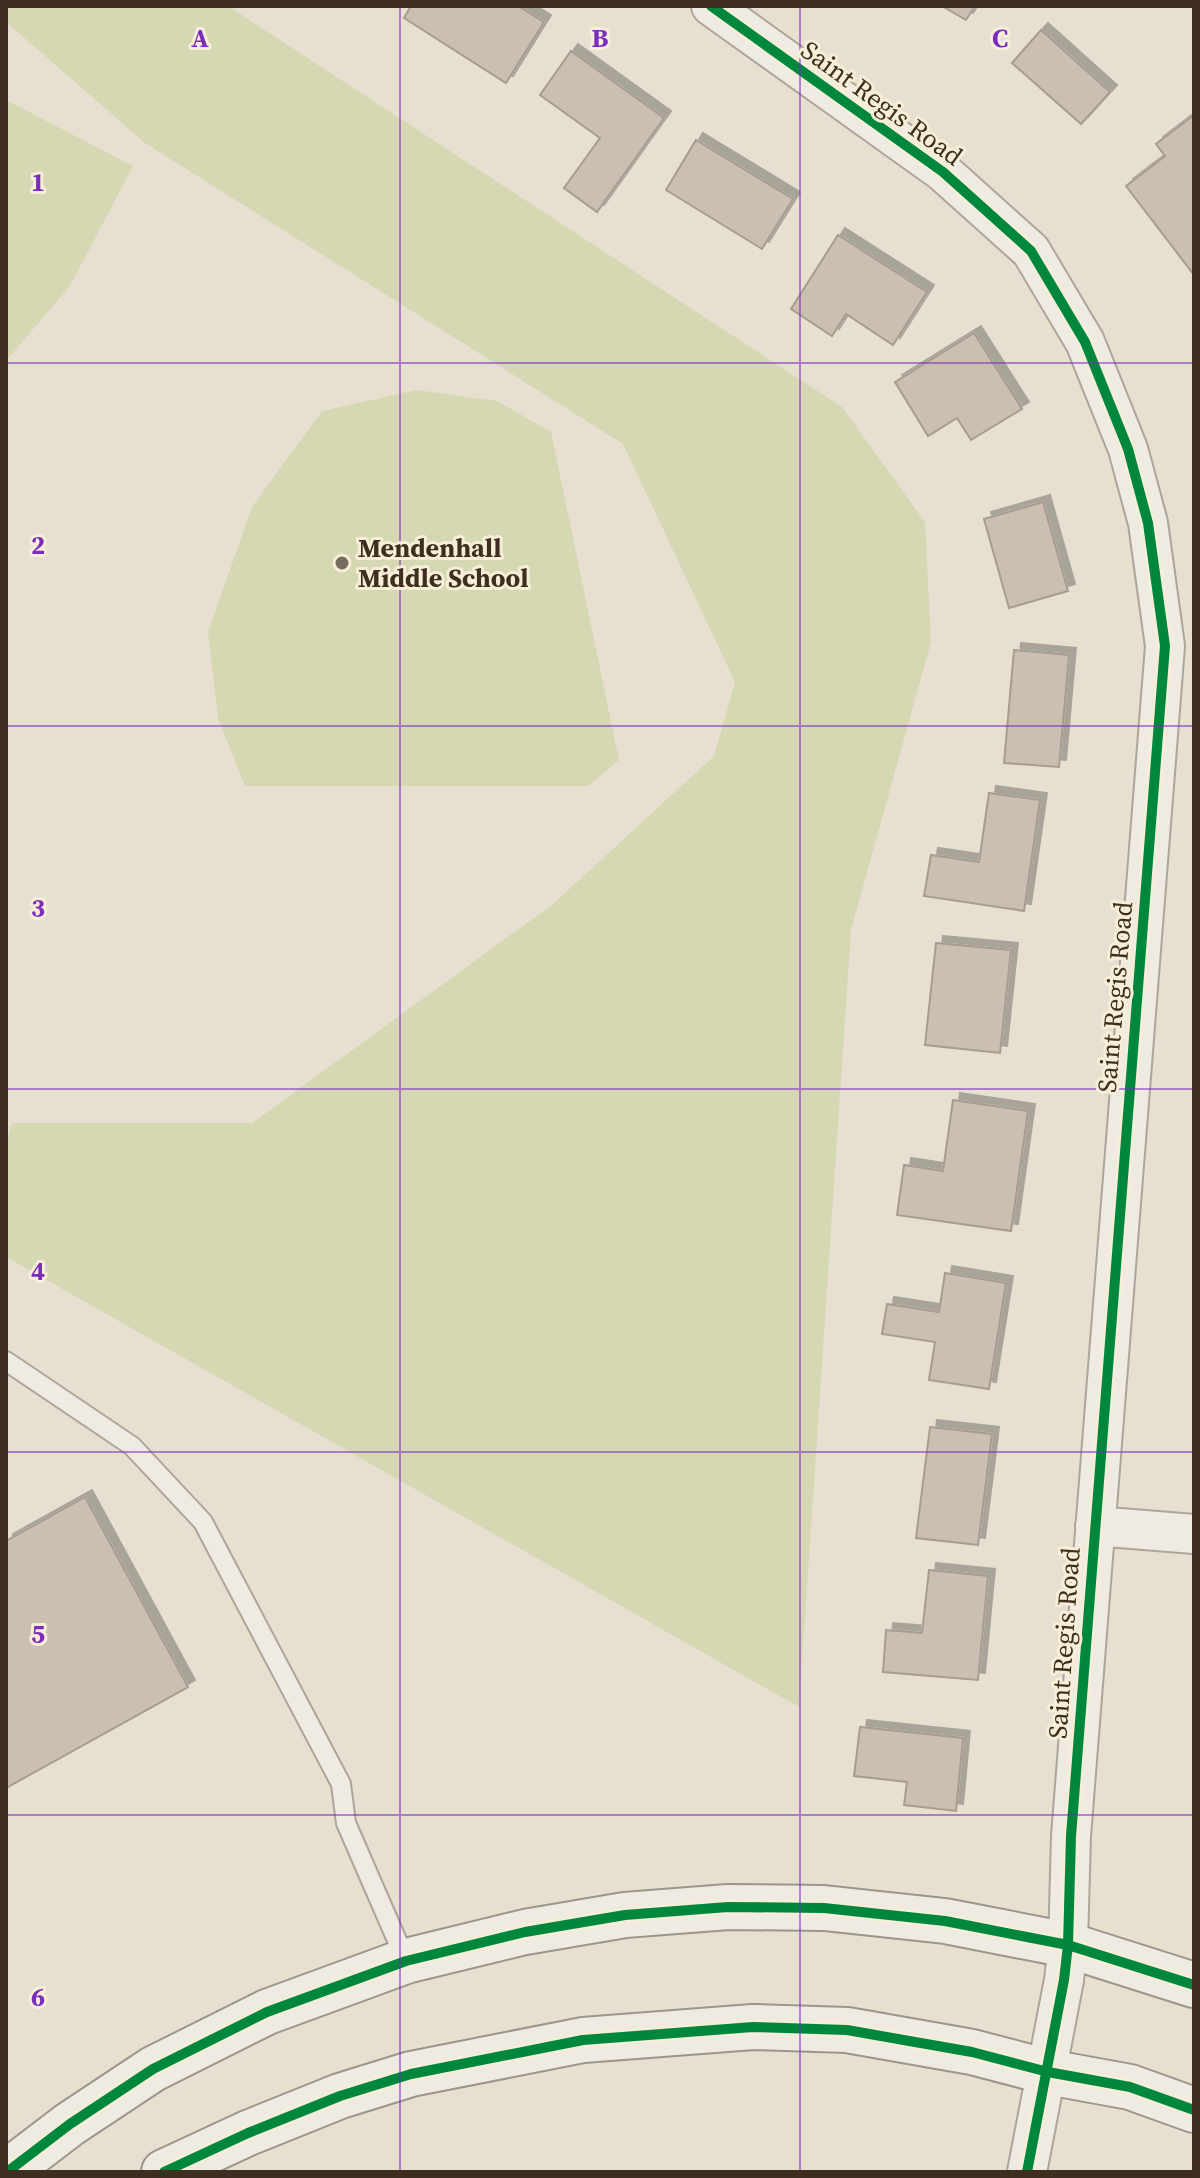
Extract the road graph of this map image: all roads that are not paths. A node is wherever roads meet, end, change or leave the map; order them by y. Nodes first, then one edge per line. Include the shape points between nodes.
1 (711, 6) edge
2 (1180, 648) edge
3 (6, 1361) edge
4 (1095, 1526) junction
5 (1194, 1534) edge
6 (1068, 1945) junction
7 (406, 1961) junction
8 (1194, 1985) edge
9 (1048, 2072) junction
10 (1194, 2110) edge
11 (7, 2172) edge
12 (164, 2172) edge
13 (1027, 2172) edge

1 - 2 street, Saint Regis Road via 943,172 1031,251 1085,342 1128,449
2 - 4 street, Saint Regis Road
3 - 7 lane via 132,1446 203,1522 341,1784 346,1823
4 - 5 street
4 - 6 street, Saint Regis Road via 1071,1836
6 - 7 street via 945,1921 824,1908 728,1907 625,1915
6 - 8 street
6 - 9 street, Saint Regis Road
7 - 11 street via 267,2012 153,2069
9 - 10 street via 1130,2087
9 - 12 street via 972,2052 847,2030 753,2027 583,2040 411,2074 340,2096
9 - 13 street, Saint Regis Road

